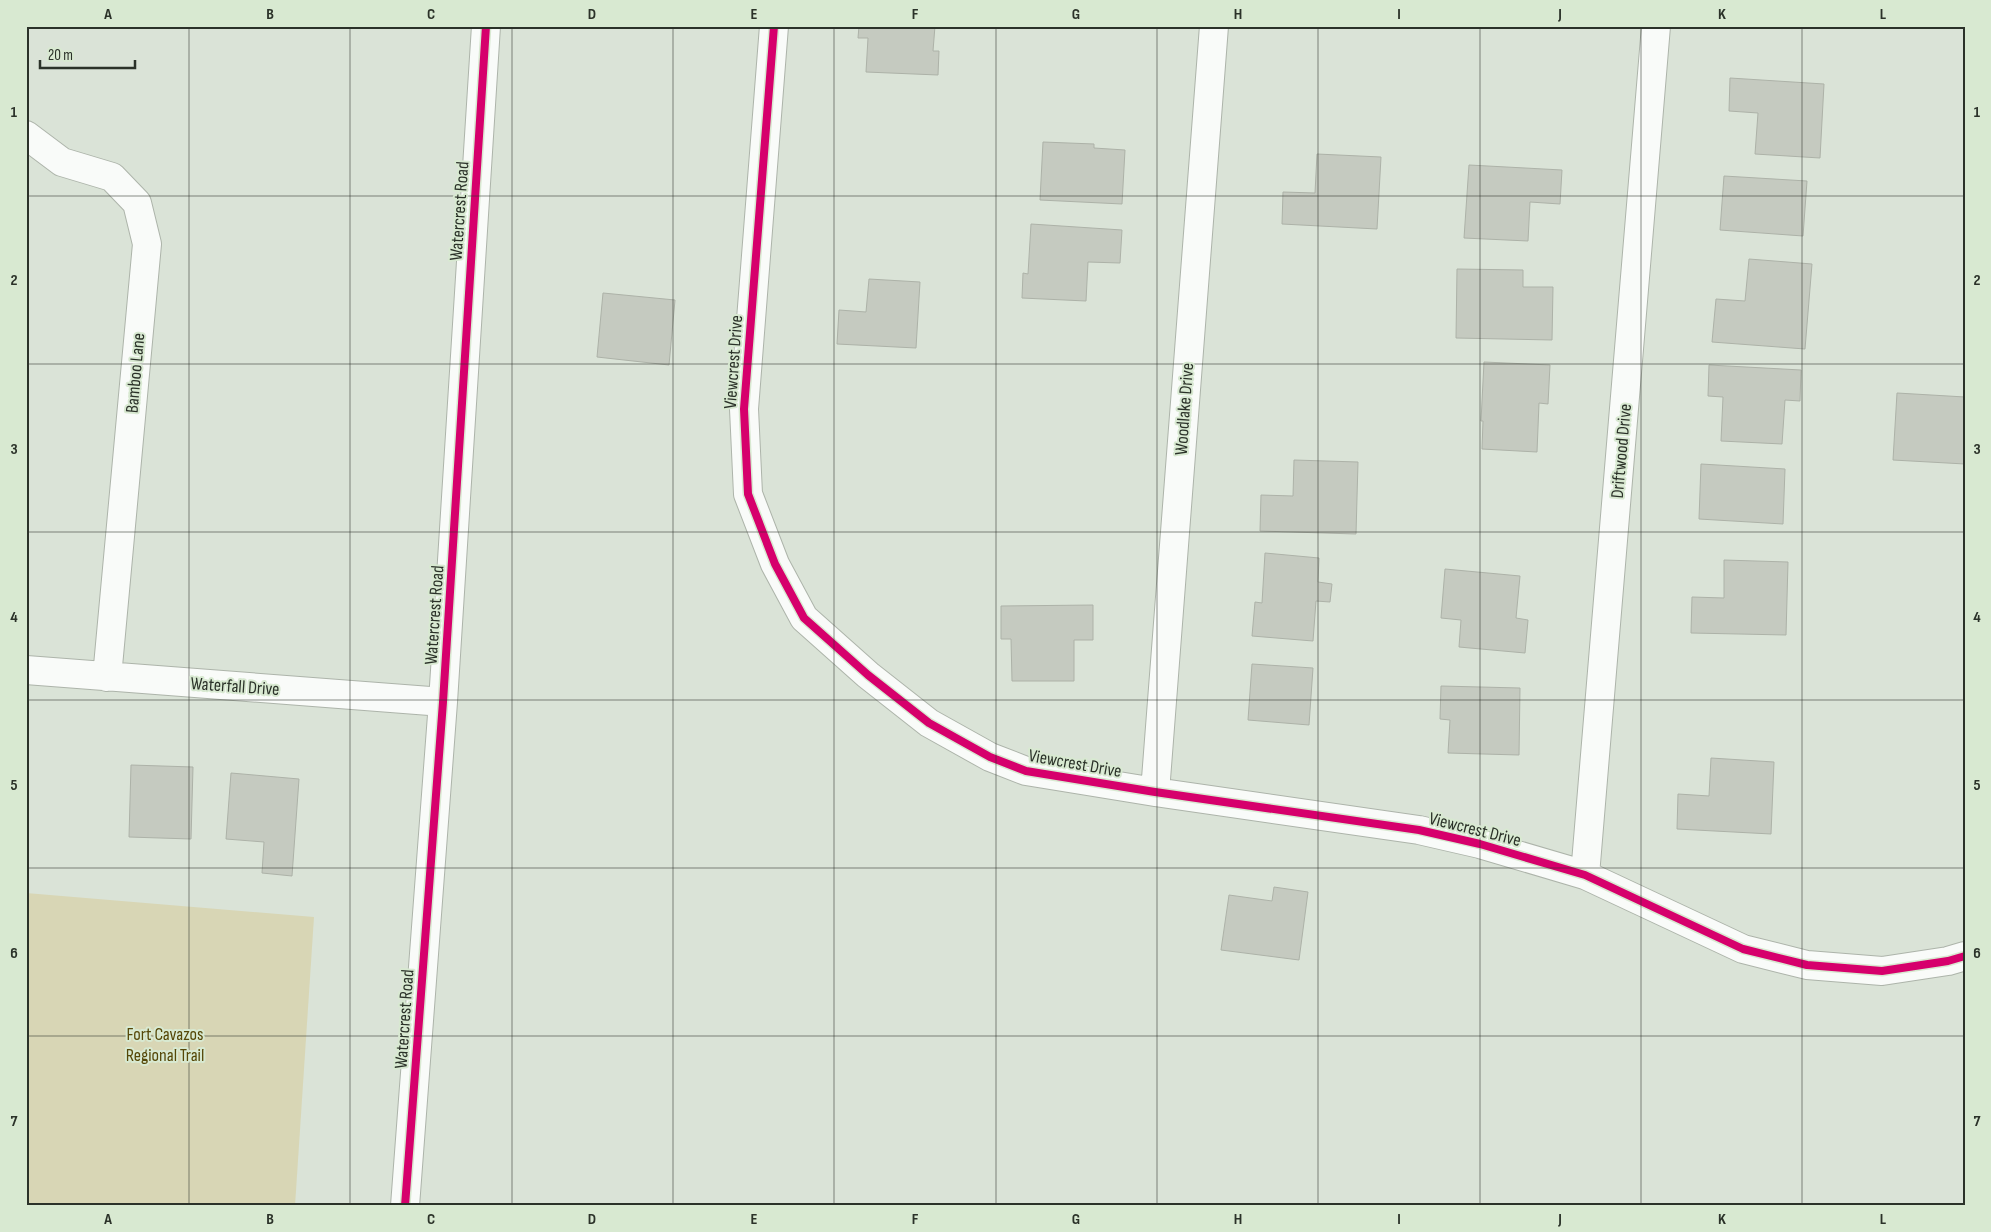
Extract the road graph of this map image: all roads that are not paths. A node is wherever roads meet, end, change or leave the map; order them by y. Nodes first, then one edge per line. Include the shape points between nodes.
1 (486, 26) edge
2 (774, 26) edge
3 (1214, 26) edge
4 (1656, 26) edge
5 (26, 135) edge
6 (26, 670) edge
7 (107, 677) junction
8 (443, 702) junction
9 (1155, 792) junction
10 (1585, 875) junction
11 (1965, 956) edge
12 (405, 1206) edge

1 - 8 street, Watercrest Road
2 - 9 street, Viewcrest Drive via 744,409 748,494 774,564 804,618 929,723 990,756 1026,771
3 - 9 street, Woodlake Drive
4 - 10 street, Driftwood Drive
5 - 7 street, Bamboo Lane via 62,162 112,178 136,203 147,244
6 - 7 street, Waterfall Drive
7 - 8 street, Waterfall Drive
8 - 12 street, Watercrest Road
9 - 10 street, Viewcrest Drive via 1419,830
10 - 11 street, Viewcrest Drive via 1743,949 1807,965 1882,971

